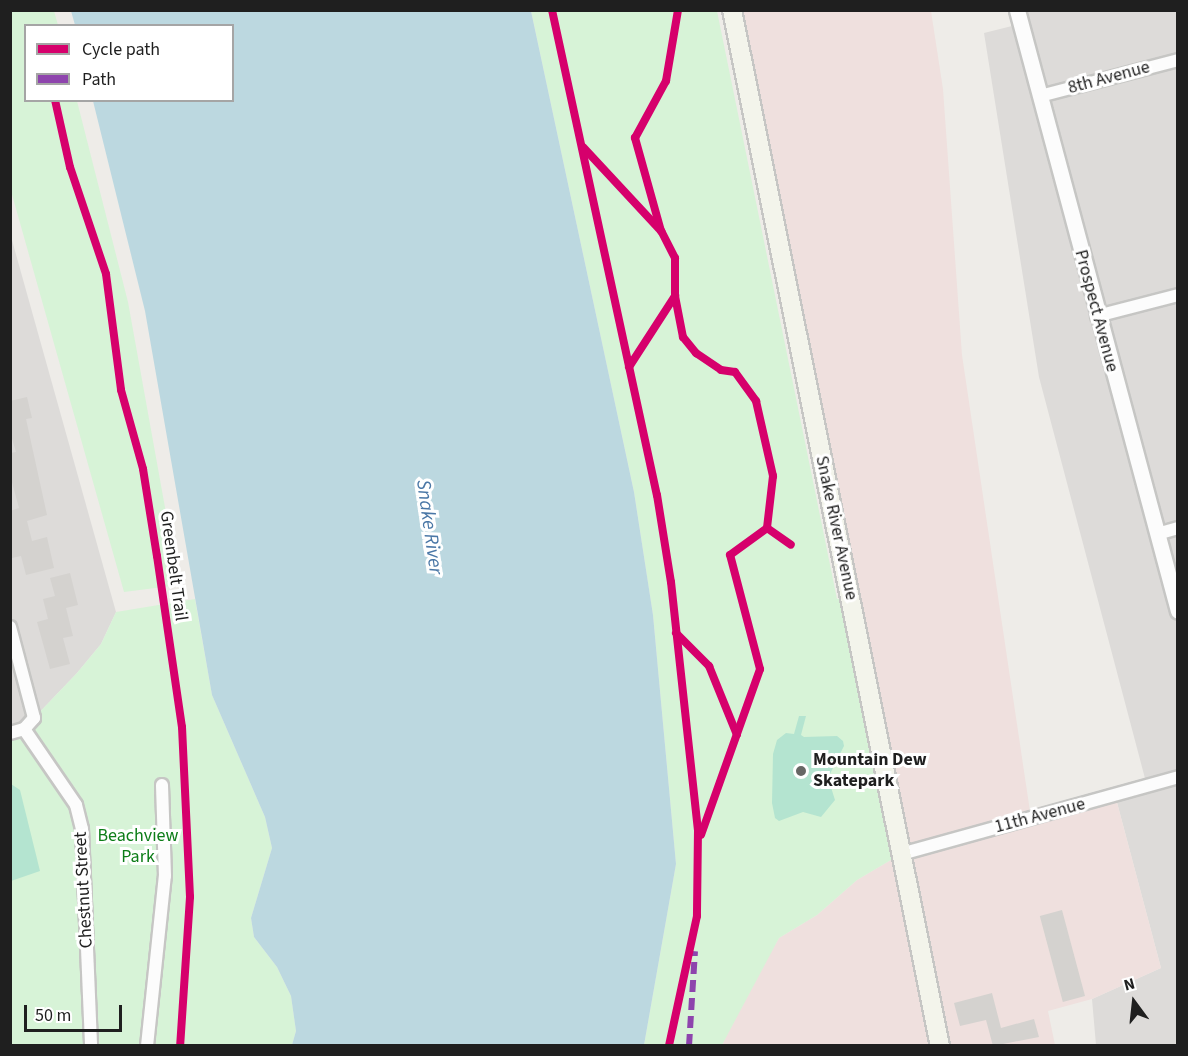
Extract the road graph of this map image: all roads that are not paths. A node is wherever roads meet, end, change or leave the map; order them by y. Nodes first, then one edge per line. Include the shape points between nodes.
1 (732, 10) edge
2 (1017, 10) edge
3 (1178, 60) edge
4 (1040, 96) junction
5 (1178, 296) edge
6 (1097, 316) junction
7 (1178, 528) edge
8 (1156, 534) junction
9 (1178, 611) edge
10 (10, 627) edge
11 (24, 729) junction
12 (10, 733) edge
13 (1178, 777) edge
14 (162, 785) dead end
15 (901, 854) junction
16 (91, 1046) edge
17 (147, 1046) edge
18 (940, 1046) edge

1 - 15 main road, Snake River Avenue
2 - 4 street, Prospect Avenue
3 - 4 street, 8th Avenue
4 - 6 street, Prospect Avenue
5 - 6 street
6 - 8 street, Prospect Avenue
7 - 8 street
8 - 9 street, Prospect Avenue
10 - 11 street via 34,718
11 - 12 street
11 - 16 street, Chestnut Street via 76,805 82,829
13 - 15 street, 11th Avenue
14 - 17 street via 165,876
15 - 18 main road, Snake River Avenue

